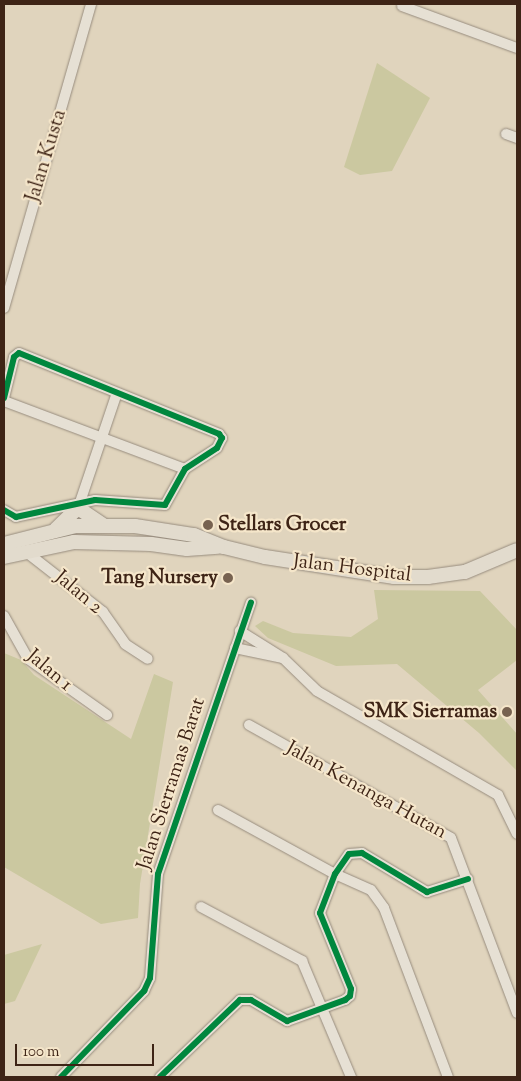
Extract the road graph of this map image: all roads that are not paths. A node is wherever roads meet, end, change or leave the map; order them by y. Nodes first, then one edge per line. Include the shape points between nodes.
1 (91, 4) edge
2 (402, 6) dead end
3 (517, 48) edge
4 (506, 134) dead end
5 (517, 138) edge
6 (4, 308) edge
7 (117, 394) junction
8 (4, 400) edge
9 (101, 438) junction
10 (185, 469) junction
11 (78, 506) junction
12 (4, 510) edge
13 (103, 525) junction
14 (75, 526) junction
15 (51, 532) junction
16 (517, 539) edge
17 (4, 544) edge
18 (150, 544) junction
19 (224, 547) junction
20 (25, 551) junction
21 (512, 551) edge
22 (4, 557) edge
23 (251, 603) dead end
24 (4, 616) edge
25 (240, 631) junction
26 (235, 648) junction
27 (283, 658) junction
28 (148, 659) dead end
29 (106, 715) dead end
30 (249, 725) dead end
31 (218, 810) dead end
32 (517, 834) edge
33 (335, 874) junction
34 (468, 879) junction
35 (201, 907) dead end
36 (324, 1008) junction
37 (517, 1013) edge
38 (61, 1077) edge
39 (160, 1077) edge
40 (351, 1077) edge
41 (448, 1077) edge

1 - 6 street, Jalan Kusta
2 - 3 street
4 - 5 street
7 - 8 street via 19,353 14,357
7 - 9 street
7 - 10 street via 221,435 218,447
8 - 9 street
9 - 10 street
9 - 11 street
10 - 11 street via 164,505 96,500
11 - 12 street via 16,517
11 - 13 main road
11 - 14 street
11 - 15 main road
13 - 14 main road, Jalan Hospital
13 - 19 main road, Jalan Hospital via 194,535
14 - 15 main road, Jalan Hospital
14 - 18 main road via 82,533 128,536
15 - 17 main road, Jalan Hospital
16 - 21 main road, Jalan Hospital
18 - 19 main road, Jalan Hospital via 187,549
18 - 20 main road, Jalan Hospital via 74,542
19 - 21 main road, Jalan Hospital via 265,557 394,577 465,572
20 - 22 main road, Jalan Hospital
20 - 28 street, Jalan 2 via 103,612 125,644
23 - 25 street, Jalan Sierramas Barat
24 - 29 street, Jalan 1 via 28,659
25 - 26 street, Jalan Sierramas Barat
25 - 27 street
26 - 27 street
26 - 38 street, Jalan Sierramas Barat via 158,874 150,978 144,991
27 - 32 street via 317,691 498,795
30 - 34 street, Jalan Kenanga Hutan via 446,834 455,843
31 - 33 street
33 - 34 street via 355,852 428,892
33 - 36 street via 320,913 351,989 345,1000
33 - 41 street via 372,890 384,908
34 - 37 street, Jalan Kenanga Hutan
35 - 36 street via 302,961
36 - 39 street via 287,1021 251,1000 240,1000
36 - 40 street

